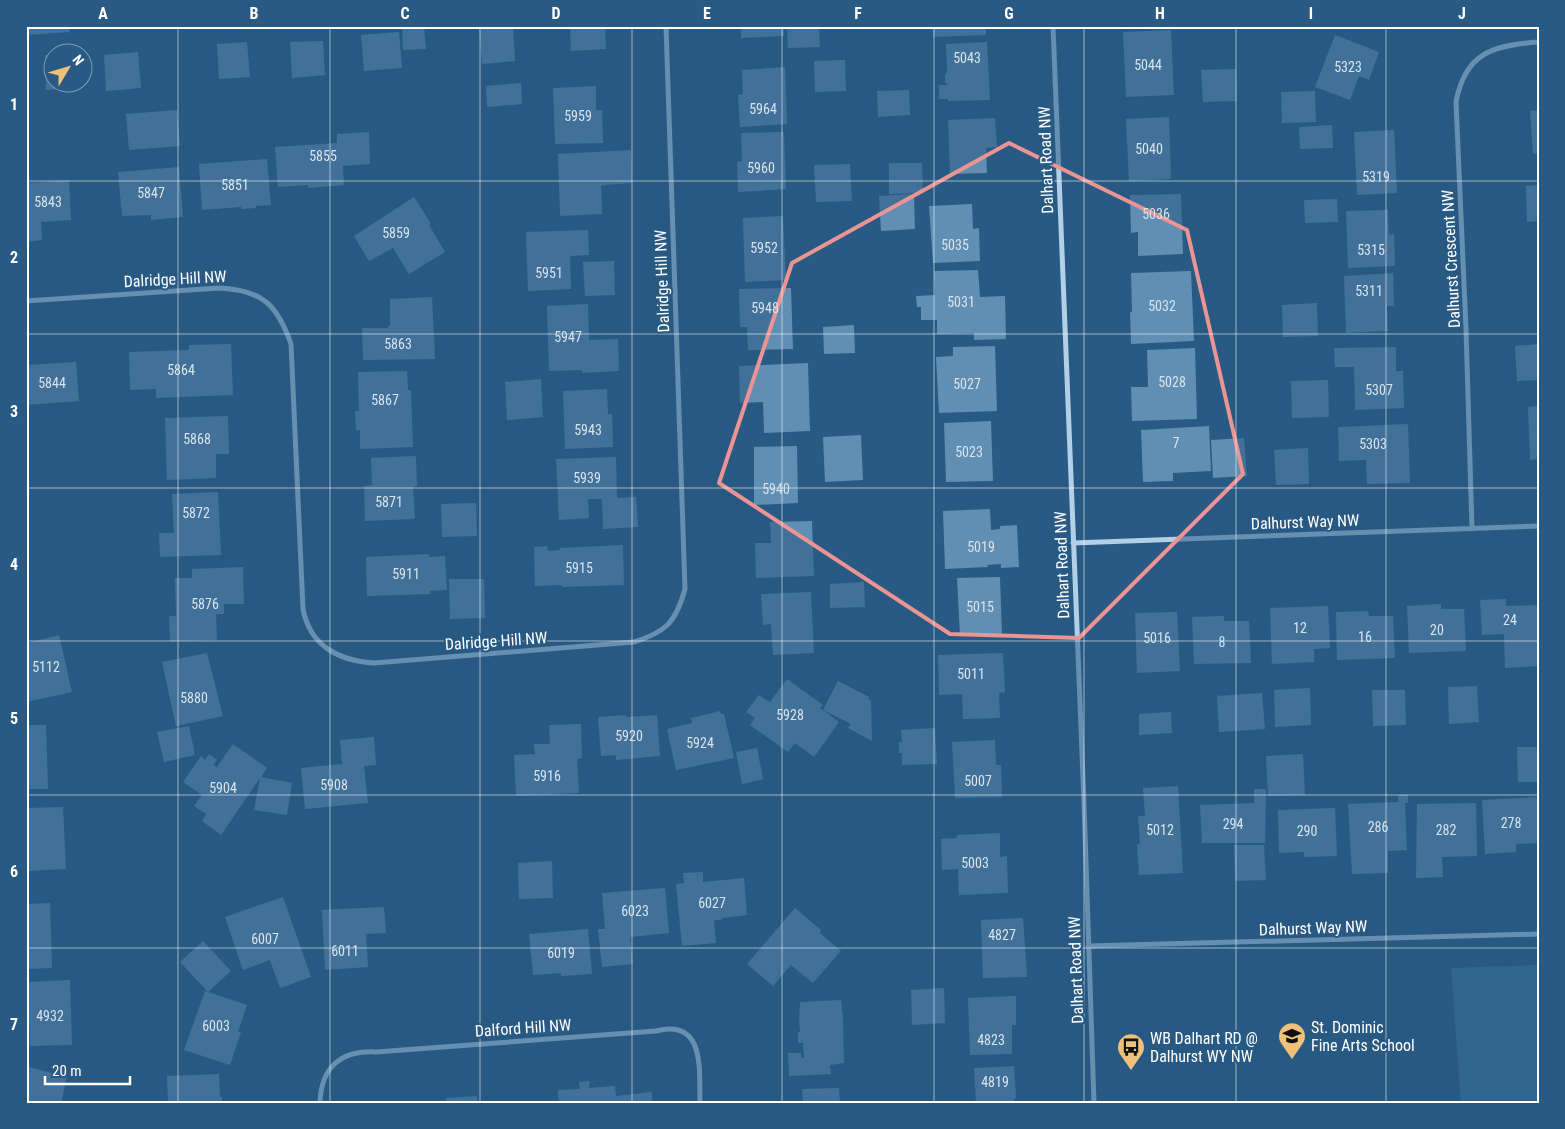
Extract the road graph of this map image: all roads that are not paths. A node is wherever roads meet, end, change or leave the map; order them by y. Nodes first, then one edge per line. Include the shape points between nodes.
1 (666, 26) edge
2 (1053, 26) edge
3 (1539, 42) edge
4 (26, 302) edge
5 (1539, 526) edge
6 (1472, 529) junction
7 (1073, 542) junction
8 (1539, 934) edge
9 (1088, 946) junction
10 (320, 1103) edge
11 (700, 1103) edge
12 (1094, 1103) edge

1 - 4 street, Dalridge Hill NW via 685,589 679,610 667,626 653,636 634,642 374,663 342,657 314,636 305,621 291,344 278,314 268,302 239,289 219,288
2 - 7 street, Dalhart Road NW
3 - 6 street, Dalhurst Crescent NW via 1502,46 1489,51 1462,78 1456,102
5 - 6 street, Dalhurst Way NW
6 - 7 street, Dalhurst Way NW
7 - 9 street, Dalhart Road NW
8 - 9 street, Dalhurst Way NW
9 - 12 street, Dalhart Road NW
10 - 11 street, Dalford Hill NW via 320,1092 328,1070 348,1055 362,1051 664,1028 682,1031 696,1045

